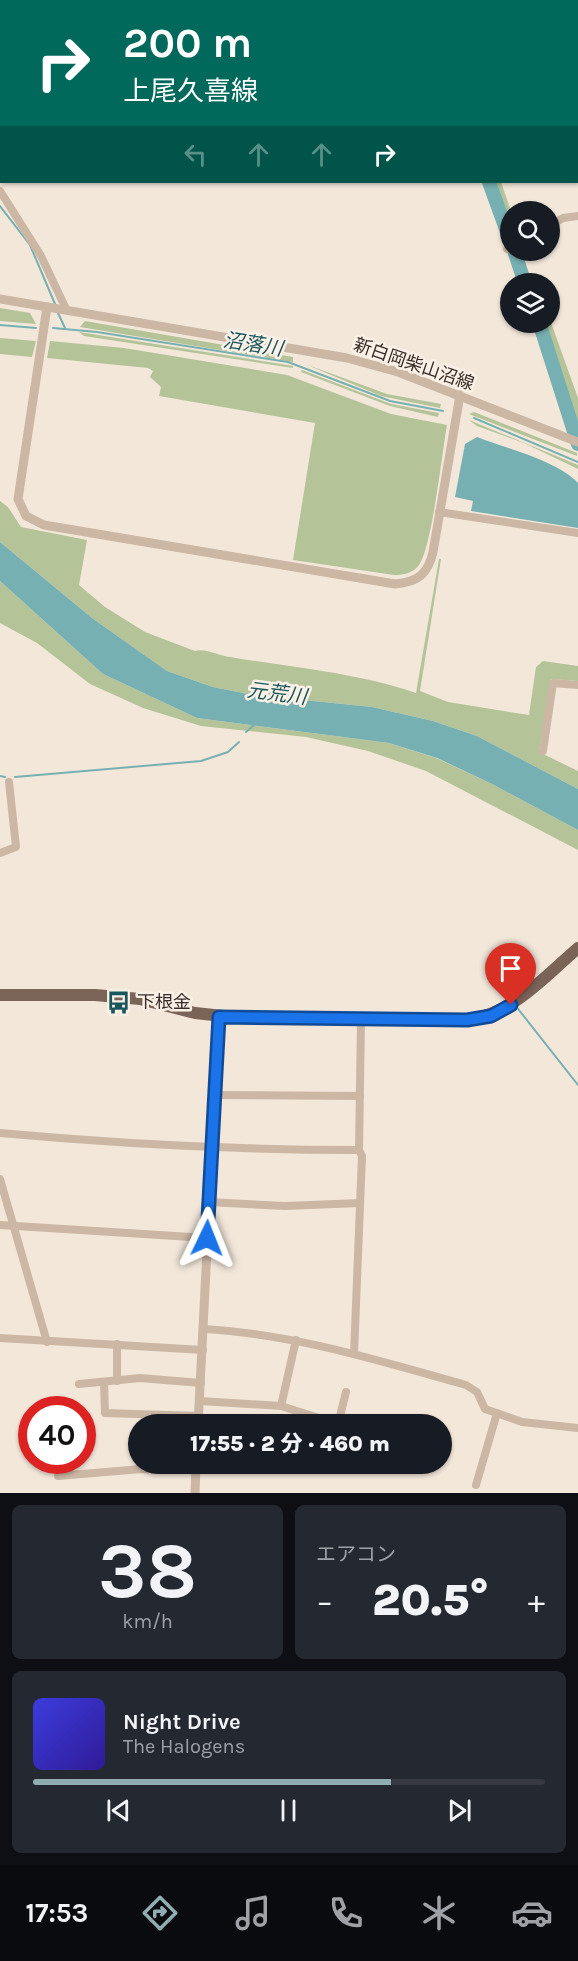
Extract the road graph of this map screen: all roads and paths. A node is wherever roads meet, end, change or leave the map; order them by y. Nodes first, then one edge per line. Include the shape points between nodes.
1 (0, 191) edge
2 (578, 216) edge
3 (560, 220) edge
4 (0, 298) edge
5 (47, 306) junction
6 (66, 309) junction
7 (460, 395) junction
8 (578, 442) edge
9 (439, 512) junction
10 (578, 534) edge
11 (578, 685) edge
12 (543, 751) dead end
13 (9, 782) dead end
14 (0, 853) edge
15 (578, 948) edge
16 (0, 995) edge
17 (219, 1017) junction
18 (361, 1020) junction
19 (213, 1095) junction
20 (360, 1095) junction
21 (0, 1133) edge
22 (211, 1148) junction
23 (359, 1150) junction
24 (0, 1179) edge
25 (208, 1202) junction
26 (360, 1203) junction
27 (0, 1225) edge
28 (15, 1227) junction
29 (207, 1238) junction
30 (204, 1329) junction
31 (0, 1338) edge
32 (296, 1340) junction
33 (47, 1342) junction
34 (117, 1344) junction
35 (203, 1350) junction
36 (354, 1354) junction
37 (117, 1381) junction
38 (104, 1382) junction
39 (201, 1383) junction
40 (79, 1384) dead end
41 (346, 1392) dead end
42 (200, 1401) junction
43 (281, 1406) junction
44 (497, 1413) junction
45 (199, 1414) edge
46 (128, 1415) edge
47 (578, 1428) edge
48 (128, 1470) edge
49 (196, 1474) edge
50 (58, 1476) dead end
51 (476, 1485) dead end
52 (195, 1493) edge

1 - 6 street via 41,256
2 - 3 street
4 - 5 street, 新白岡柴山沼線
5 - 6 street, 新白岡柴山沼線
5 - 9 street via 18,488 21,510 34,522 395,584 417,580 430,566
6 - 7 street, 新白岡柴山沼線 via 347,358
7 - 8 street, 新白岡柴山沼線
7 - 9 street
9 - 10 street
11 - 12 street via 553,683
13 - 14 street via 16,847
15 - 18 main road via 515,1002 491,1016 450,1021
16 - 17 main road via 140,999
17 - 18 main road
17 - 19 street
18 - 20 street
19 - 20 street
19 - 22 street
20 - 23 street
21 - 22 street
22 - 23 street
22 - 25 street
23 - 26 street
24 - 28 street
25 - 26 street via 285,1206
25 - 29 street
26 - 36 street
27 - 28 street
28 - 29 street
28 - 33 street
29 - 30 street
30 - 32 street
30 - 35 street
31 - 33 street
32 - 36 street
32 - 43 street
33 - 34 street
34 - 35 street
34 - 37 street
35 - 39 street
36 - 44 street via 466,1385 477,1392 485,1409
37 - 38 street
37 - 39 street via 140,1378
38 - 40 street
38 - 46 street via 105,1413
39 - 42 street
41 - 43 street via 338,1424
42 - 43 street
42 - 45 street
44 - 47 street via 522,1422
44 - 51 street
48 - 50 street
49 - 52 street

